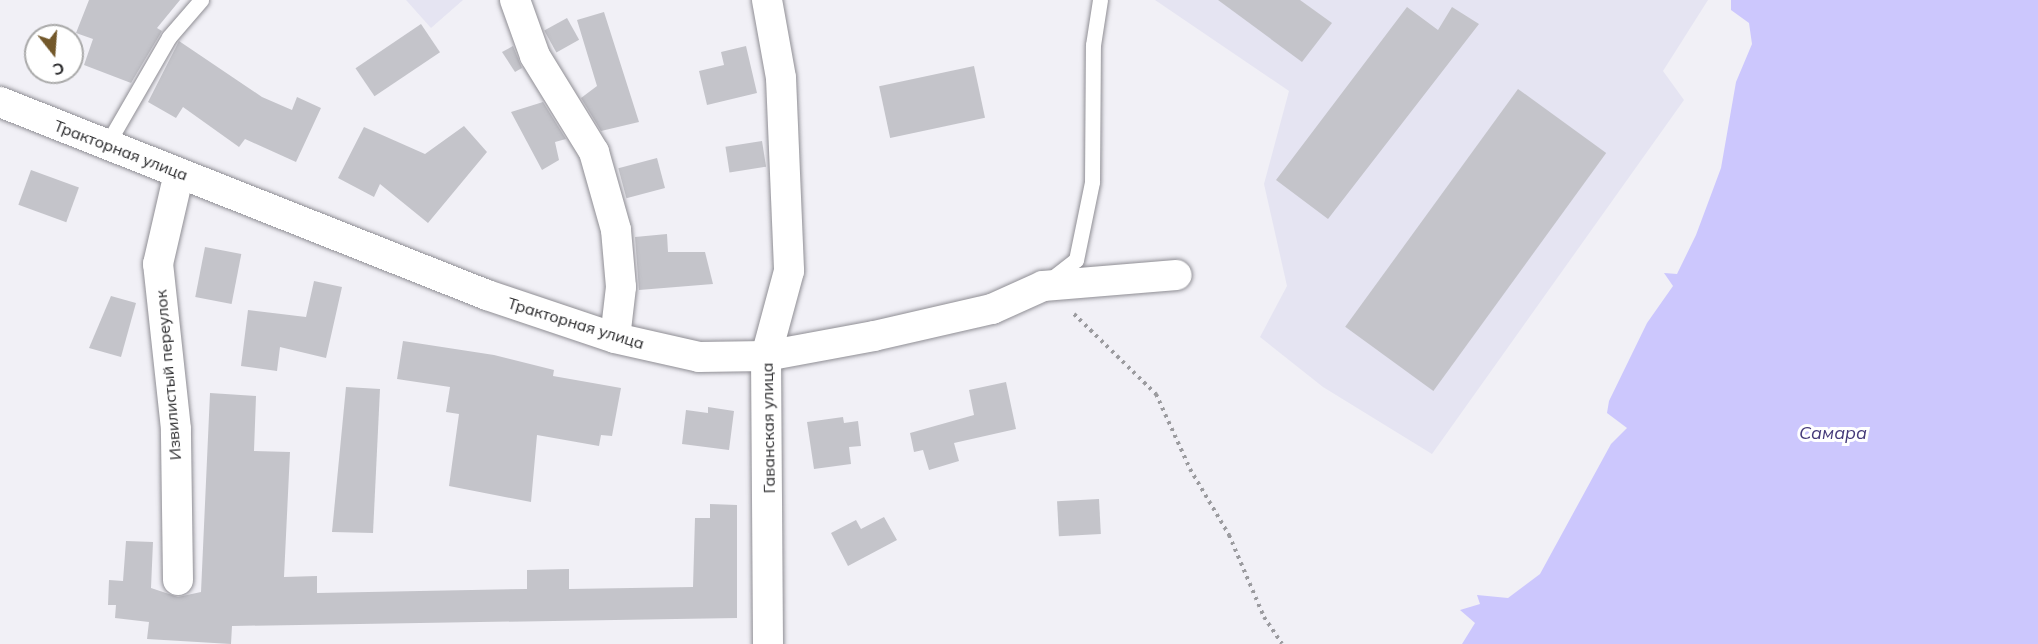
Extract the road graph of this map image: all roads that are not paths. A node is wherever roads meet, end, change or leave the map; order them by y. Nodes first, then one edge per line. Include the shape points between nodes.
1 (201, 0) edge
2 (515, 0) edge
3 (767, 0) edge
4 (1100, 0) edge
5 (0, 102) edge
6 (106, 146) junction
7 (179, 172) junction
8 (1177, 275) dead end
9 (1043, 286) junction
10 (615, 338) junction
11 (766, 356) junction
12 (178, 580) dead end
13 (768, 644) edge

1 - 6 lane via 169,37
2 - 10 street via 535,56 594,152 616,230 621,287
3 - 11 street, Гаванская улица via 781,78 789,271
4 - 9 lane via 1093,45 1092,182 1076,260
5 - 6 street, Тракторная улица
6 - 7 street, Тракторная улица
7 - 10 street, Тракторная улица via 487,295
7 - 12 street, Извилистый переулок via 158,264 176,429
8 - 9 street, Тракторная улица
9 - 11 street, Тракторная улица via 992,309
10 - 11 street, Тракторная улица via 699,357
11 - 13 street, Гаванская улица

